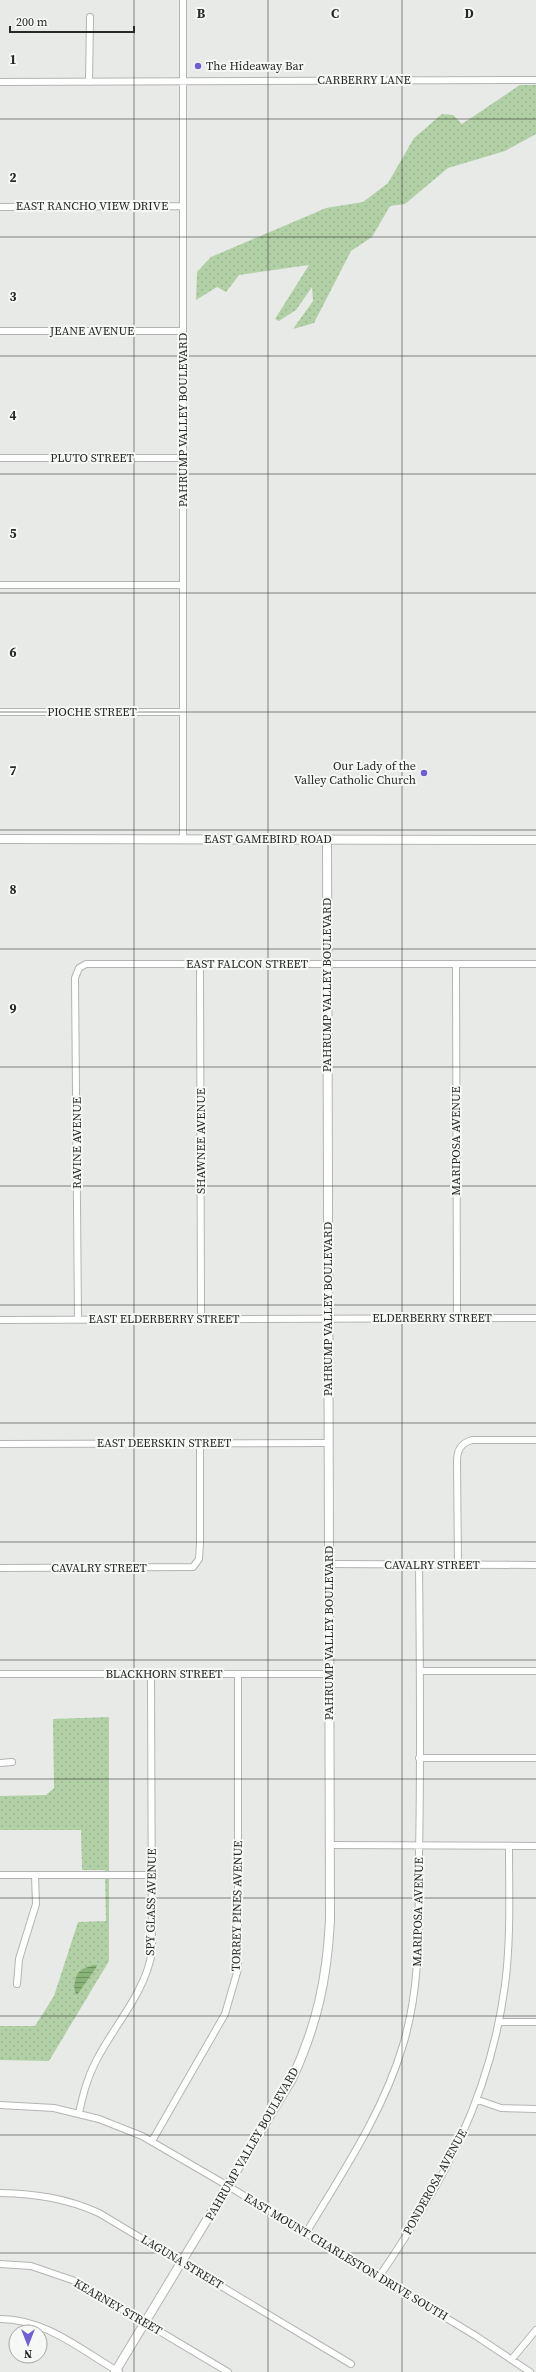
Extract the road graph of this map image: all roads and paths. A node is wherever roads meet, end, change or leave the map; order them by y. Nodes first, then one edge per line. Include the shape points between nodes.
1 (183, 0) edge
2 (90, 17) dead end
3 (536, 80) edge
4 (0, 82) edge
5 (89, 82) junction
6 (183, 82) junction
7 (183, 206) junction
8 (0, 207) edge
9 (0, 331) edge
10 (183, 331) junction
11 (0, 458) edge
12 (183, 458) junction
13 (0, 585) edge
14 (183, 585) junction
15 (0, 712) edge
16 (183, 712) junction
17 (0, 839) edge
18 (327, 839) junction
19 (183, 840) junction
20 (536, 840) edge
21 (200, 964) junction
22 (327, 964) junction
23 (456, 964) junction
24 (536, 964) edge
25 (79, 968) joint
26 (201, 1318) junction
27 (328, 1318) junction
28 (457, 1318) junction
29 (536, 1318) edge
30 (78, 1319) junction
31 (0, 1320) edge
32 (536, 1440) edge
33 (200, 1443) junction
34 (328, 1443) junction
35 (0, 1444) edge
36 (328, 1564) junction
37 (419, 1564) junction
38 (458, 1565) junction
39 (536, 1565) edge
40 (0, 1568) edge
41 (420, 1670) junction
42 (536, 1671) edge
43 (0, 1674) edge
44 (151, 1674) junction
45 (238, 1674) junction
46 (329, 1674) junction
47 (420, 1758) junction
48 (536, 1758) edge
49 (12, 1762) dead end
50 (0, 1763) edge
51 (329, 1845) junction
52 (420, 1845) junction
53 (509, 1846) junction
54 (536, 1846) edge
55 (0, 1875) edge
56 (35, 1875) junction
57 (152, 1875) junction
58 (17, 1984) dead end
59 (499, 2022) junction
60 (536, 2022) edge
61 (478, 2100) junction
62 (0, 2105) edge
63 (536, 2109) edge
64 (79, 2113) junction
65 (152, 2141) junction
66 (228, 2186) junction
67 (0, 2193) edge
68 (306, 2233) junction
69 (182, 2262) junction
70 (0, 2264) edge
71 (379, 2277) junction
72 (0, 2319) edge
73 (145, 2323) junction
74 (536, 2330) edge
75 (512, 2359) junction
76 (351, 2364) dead end
77 (117, 2372) edge
78 (228, 2372) edge
79 (530, 2372) edge

1 - 6 street, PAHRUMP VALLEY BOULEVARD
2 - 5 street
3 - 6 street, CARBERRY LANE
4 - 5 street, CARBERRY LANE
5 - 6 street, CARBERRY LANE
6 - 7 street, PAHRUMP VALLEY BOULEVARD
7 - 8 street, EAST RANCHO VIEW DRIVE
7 - 10 street, PAHRUMP VALLEY BOULEVARD
9 - 10 street, JEANE AVENUE
10 - 12 street, PAHRUMP VALLEY BOULEVARD
11 - 12 street, PLUTO STREET
12 - 14 street, PAHRUMP VALLEY BOULEVARD
13 - 14 street
14 - 16 street, PAHRUMP VALLEY BOULEVARD
15 - 16 street, PIOCHE STREET
16 - 19 street, PAHRUMP VALLEY BOULEVARD
17 - 19 main road, EAST GAMEBIRD ROAD
18 - 19 main road, EAST GAMEBIRD ROAD
18 - 20 main road, EAST GAMEBIRD ROAD
18 - 22 main road, PAHRUMP VALLEY BOULEVARD
21 - 22 street, EAST FALCON STREET
21 - 25 street, EAST FALCON STREET via 86,964
21 - 26 street, SHAWNEE AVENUE
22 - 23 street, EAST FALCON STREET
22 - 27 main road, PAHRUMP VALLEY BOULEVARD
23 - 24 street, EAST FALCON STREET
23 - 28 street, MARIPOSA AVENUE
25 - 30 street, RAVINE AVENUE via 75,978
26 - 27 street, EAST ELDERBERRY STREET
26 - 30 street, EAST ELDERBERRY STREET
27 - 28 street, ELDERBERRY STREET
27 - 34 main road, PAHRUMP VALLEY BOULEVARD
28 - 29 street, ELDERBERRY STREET
30 - 31 street, EAST ELDERBERRY STREET
32 - 38 street via 472,1440 459,1448
33 - 34 street, EAST DEERSKIN STREET
33 - 35 street, EAST DEERSKIN STREET
33 - 40 street, CAVALRY STREET via 200,1544 196,1565 190,1568
34 - 36 main road, PAHRUMP VALLEY BOULEVARD
36 - 37 street, CAVALRY STREET
36 - 46 main road, PAHRUMP VALLEY BOULEVARD
37 - 38 street, CAVALRY STREET
37 - 41 street, MARIPOSA AVENUE
38 - 39 street, CAVALRY STREET
41 - 42 street
41 - 47 street, MARIPOSA AVENUE
43 - 44 street, BLACKHORN STREET
44 - 45 street, BLACKHORN STREET
44 - 57 street, SPY GLASS AVENUE
45 - 46 street, BLACKHORN STREET
45 - 65 street, TORREY PINES AVENUE via 238,1969 225,2014
46 - 51 main road, PAHRUMP VALLEY BOULEVARD
47 - 48 street
47 - 52 street, MARIPOSA AVENUE
49 - 50 street
51 - 52 street
51 - 66 main road, PAHRUMP VALLEY BOULEVARD via 328,1955 318,2010 305,2052 292,2079
52 - 53 street
52 - 68 street, MARIPOSA AVENUE via 417,1981 403,2044 393,2075 368,2129
53 - 54 street
53 - 59 street, PONDEROSA AVENUE via 508,1960
55 - 56 street
56 - 57 street
56 - 58 street via 36,1904 18,1963
57 - 64 street, SPY GLASS AVENUE via 150,1966 142,1985 90,2074
59 - 60 street
59 - 61 street, PONDEROSA AVENUE
61 - 63 street via 513,2109
61 - 71 street, PONDEROSA AVENUE via 463,2137
62 - 64 street, EAST MOUNT CHARLESTON DRIVE SOUTH via 54,2108
64 - 65 street, EAST MOUNT CHARLESTON DRIVE SOUTH via 116,2125
65 - 66 street, EAST MOUNT CHARLESTON DRIVE SOUTH
66 - 68 street, EAST MOUNT CHARLESTON DRIVE SOUTH
66 - 69 main road, PAHRUMP VALLEY BOULEVARD
67 - 69 street, LAGUNA STREET via 48,2196 84,2206
68 - 71 street, EAST MOUNT CHARLESTON DRIVE SOUTH
69 - 73 main road, PAHRUMP VALLEY BOULEVARD
69 - 76 street, LAGUNA STREET
70 - 73 street, KEARNEY STREET via 31,2266 60,2274 87,2287
71 - 75 street, EAST MOUNT CHARLESTON DRIVE SOUTH
72 - 77 street via 43,2327
73 - 77 main road, PAHRUMP VALLEY BOULEVARD
73 - 78 street, KEARNEY STREET
74 - 75 street
75 - 79 street, EAST MOUNT CHARLESTON DRIVE SOUTH

